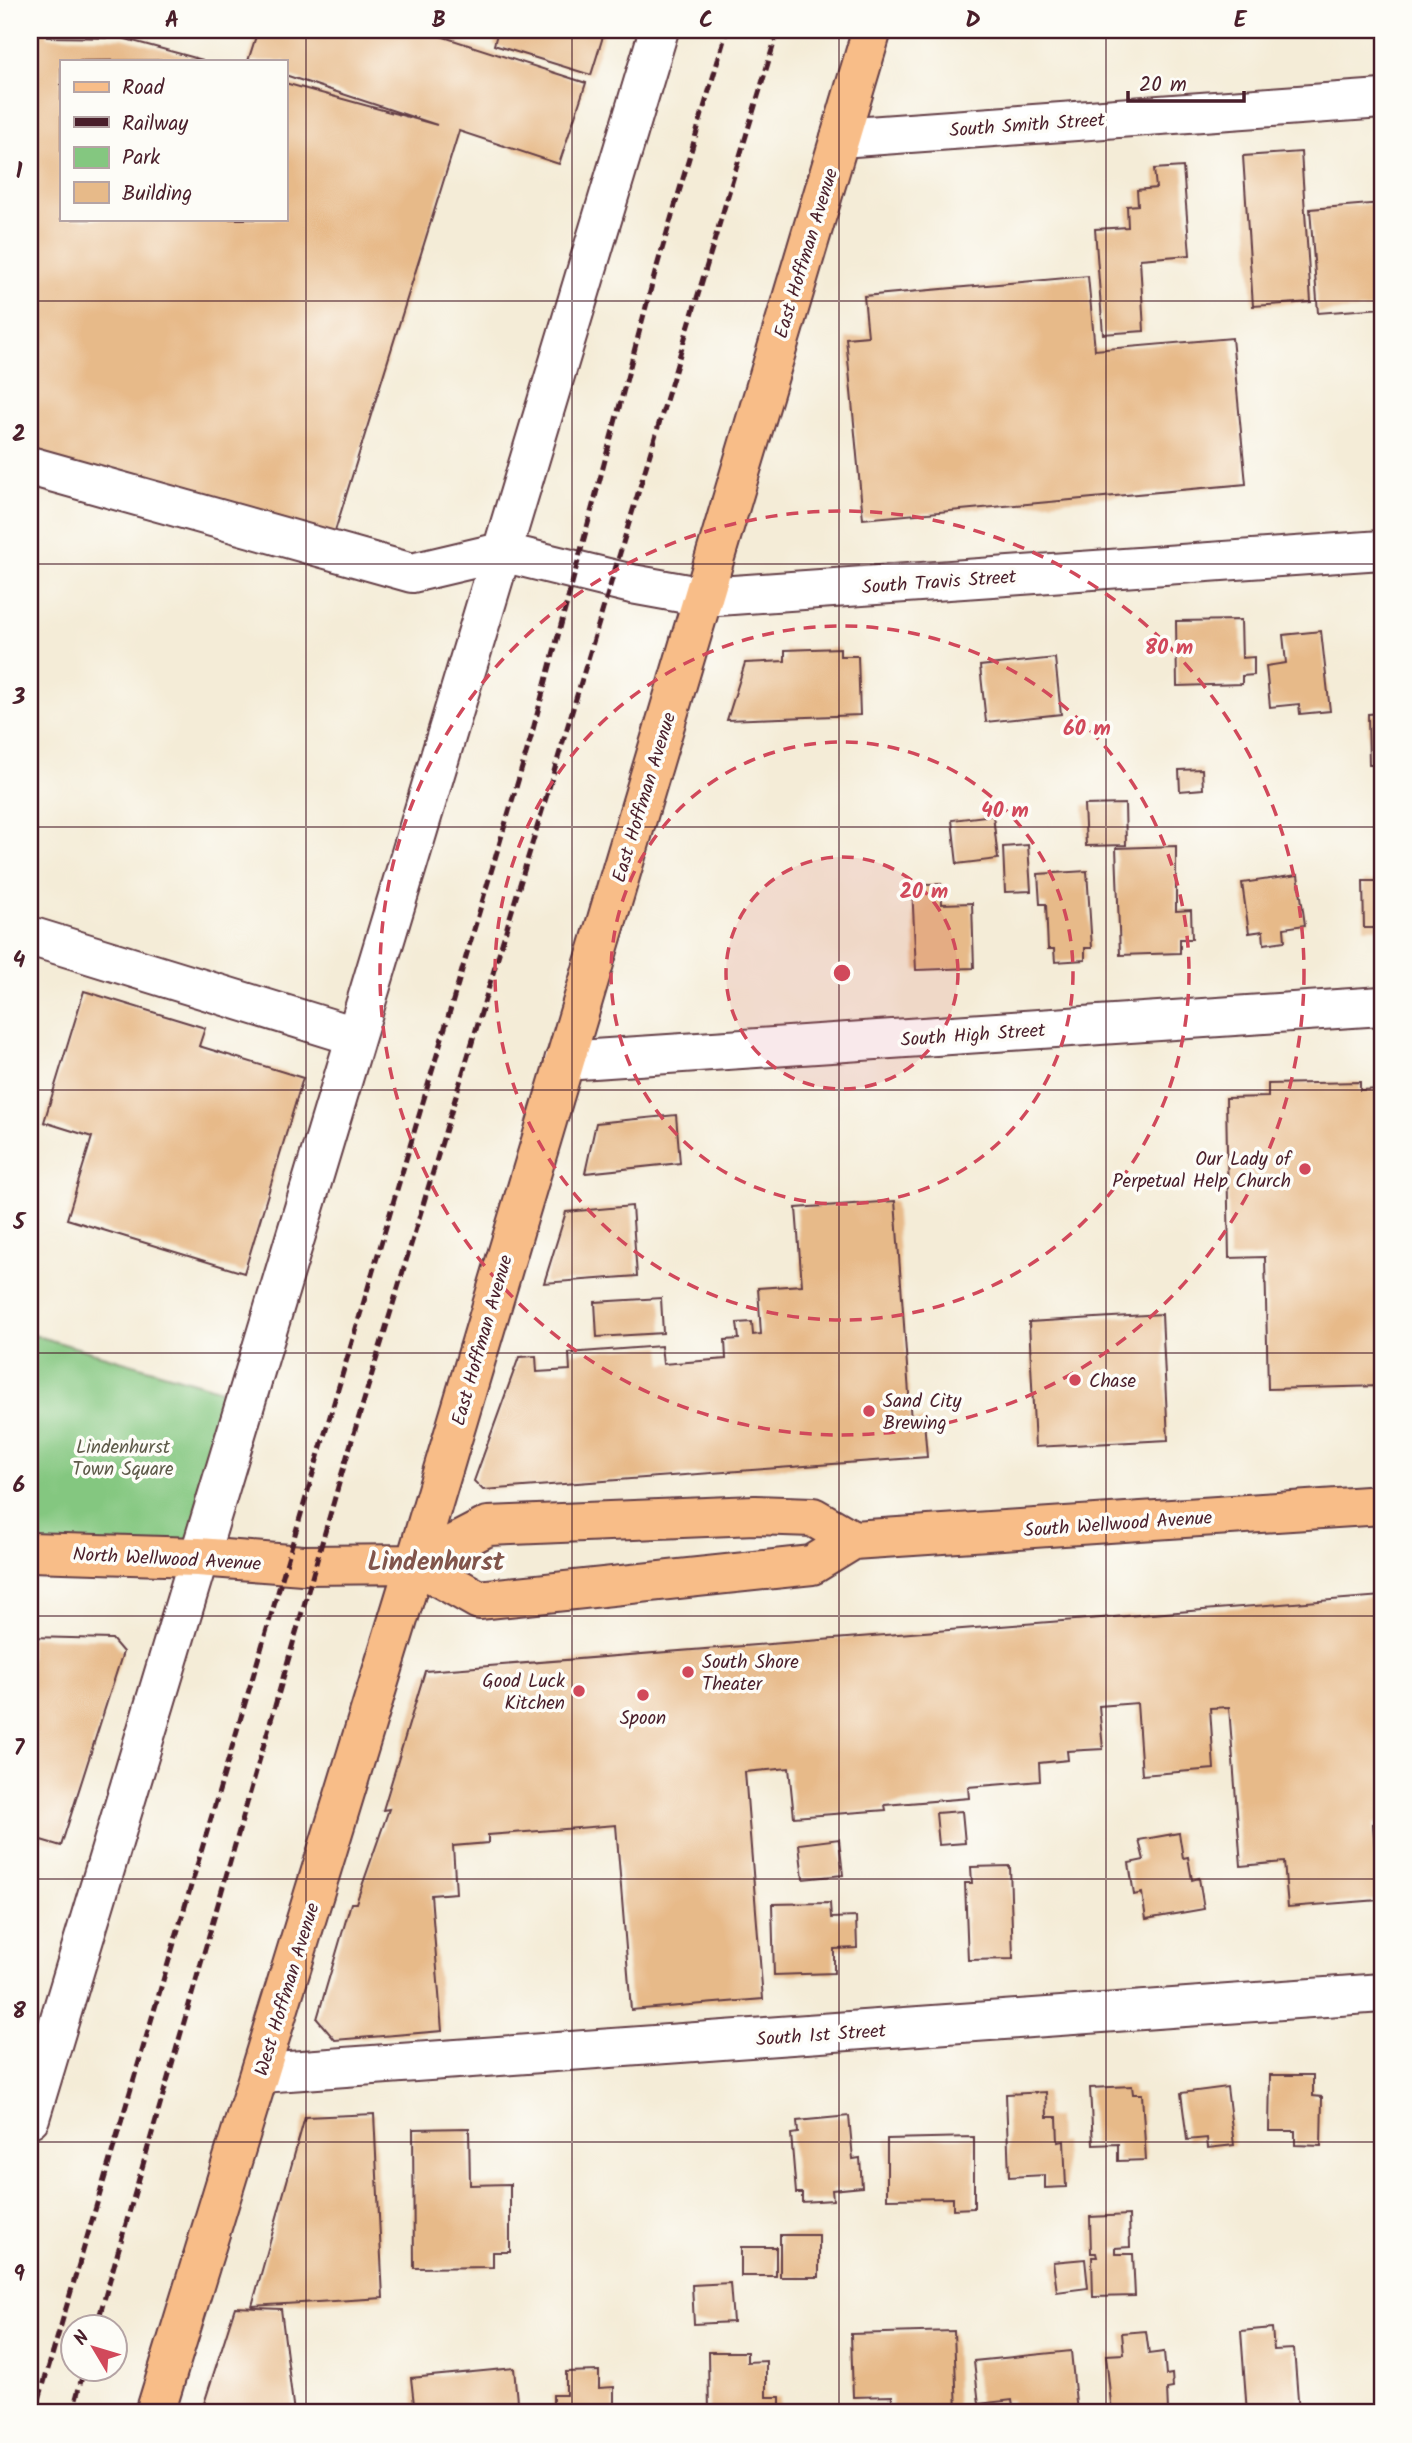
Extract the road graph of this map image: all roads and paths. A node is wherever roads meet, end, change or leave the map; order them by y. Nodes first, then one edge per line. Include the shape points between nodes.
1 (659, 30) edge
2 (872, 30) edge
3 (1382, 99) edge
4 (840, 138) junction
5 (30, 466) edge
6 (1382, 550) edge
7 (501, 552) junction
8 (704, 597) junction
9 (30, 936) edge
10 (1382, 1006) edge
11 (355, 1036) junction
12 (564, 1061) junction
13 (1382, 1505) edge
14 (853, 1540) junction
15 (30, 1552) edge
16 (198, 1557) junction
17 (415, 1563) junction
18 (1382, 1993) edge
19 (261, 2073) junction
20 (30, 2118) edge
21 (155, 2413) edge

1 - 7 street
2 - 4 main road, East Hoffman Avenue
3 - 4 street, South Smith Street
4 - 8 main road, East Hoffman Avenue
5 - 7 street via 412,573
6 - 8 street, South Travis Street
7 - 8 street, South Travis Street
7 - 11 street
8 - 12 main road, East Hoffman Avenue
9 - 11 street
10 - 12 street, South High Street
11 - 16 street
12 - 17 main road, East Hoffman Avenue
13 - 14 main road, South Wellwood Avenue
14 - 17 main road via 813,1517 755,1514 488,1526
14 - 17 main road, South Wellwood Avenue via 811,1565 479,1600
15 - 16 main road, North Wellwood Avenue
16 - 17 main road, North Wellwood Avenue via 303,1565
16 - 20 street
17 - 19 main road, West Hoffman Avenue
18 - 19 street, South 1st Street
19 - 21 main road, West Hoffman Avenue

